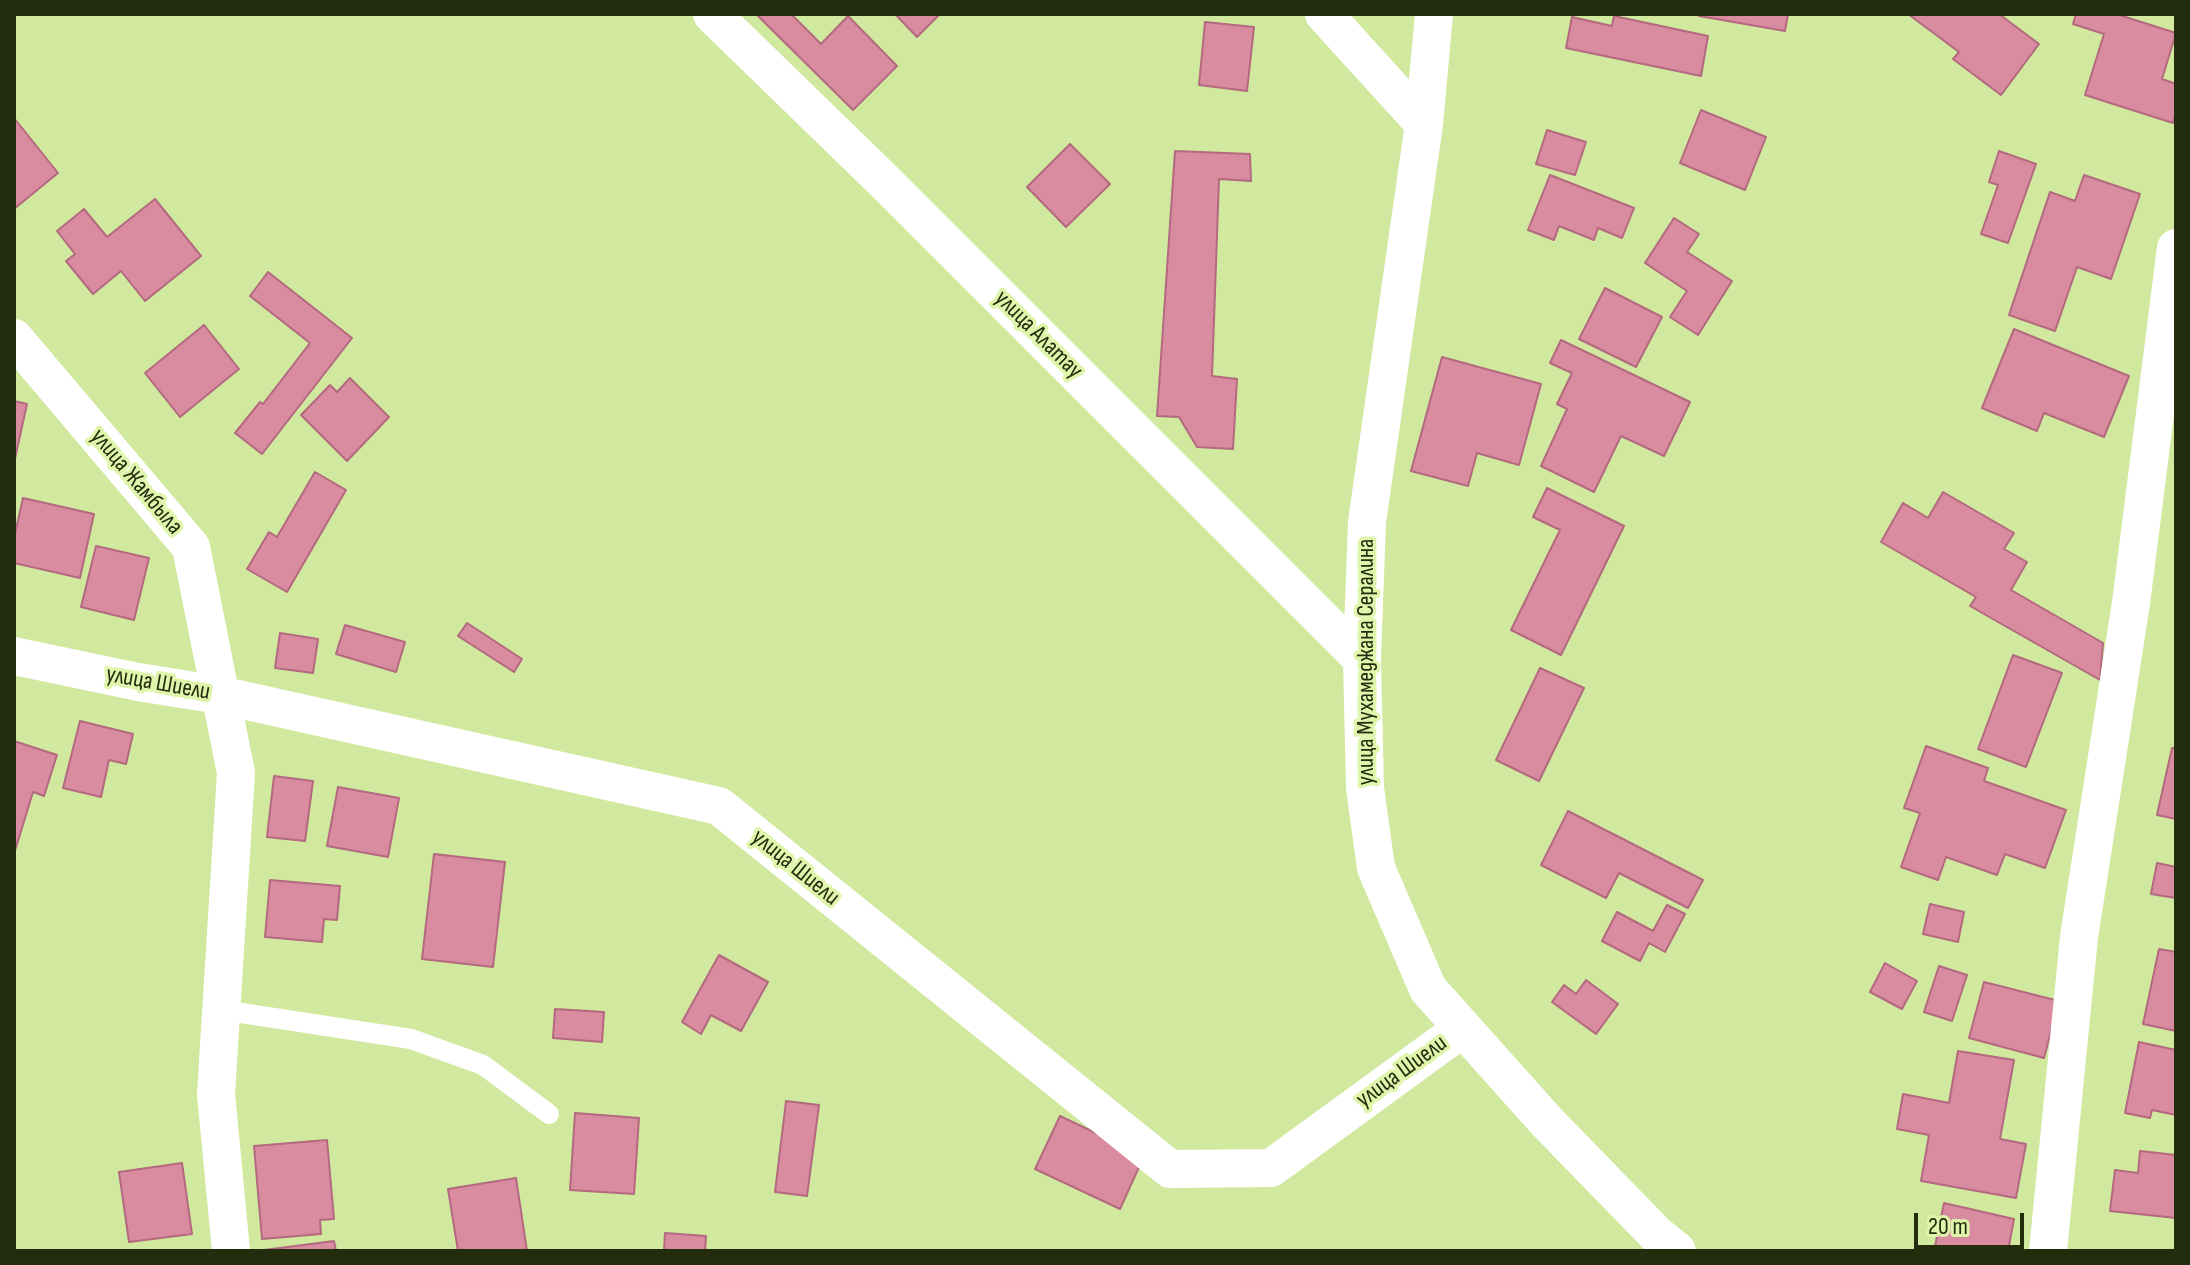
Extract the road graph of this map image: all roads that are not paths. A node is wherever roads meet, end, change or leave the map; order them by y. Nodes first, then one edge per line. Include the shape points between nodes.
1 (712, 14) edge
2 (1324, 14) edge
3 (1434, 14) edge
4 (1424, 124) junction
5 (2176, 248) edge
6 (14, 338) edge
7 (14, 656) edge
8 (1362, 659) junction
9 (220, 695) junction
10 (222, 1010) junction
11 (1463, 1028) junction
12 (549, 1114) dead end
13 (231, 1251) edge
14 (1677, 1251) edge
15 (2048, 1251) edge

1 - 8 street, улица Алатау
2 - 4 street
3 - 4 street, улица Мухамеджана Сералина
4 - 8 street, улица Мухамеджана Сералина via 1367,522
5 - 15 street via 2131,603 2079,937
6 - 9 street, улица Жамбыла via 191,547
7 - 9 street, улица Шиели
8 - 11 street, улица Мухамеджана Сералина via 1365,788 1376,868 1428,989
9 - 10 street, улица Жамбыла via 236,773
9 - 11 street, улица Шиели via 719,806 1170,1169 1271,1168
10 - 12 lane via 411,1039 483,1065
10 - 13 street, улица Жамбыла via 216,1094
11 - 14 street, улица Мухамеджана Сералина via 1547,1122

